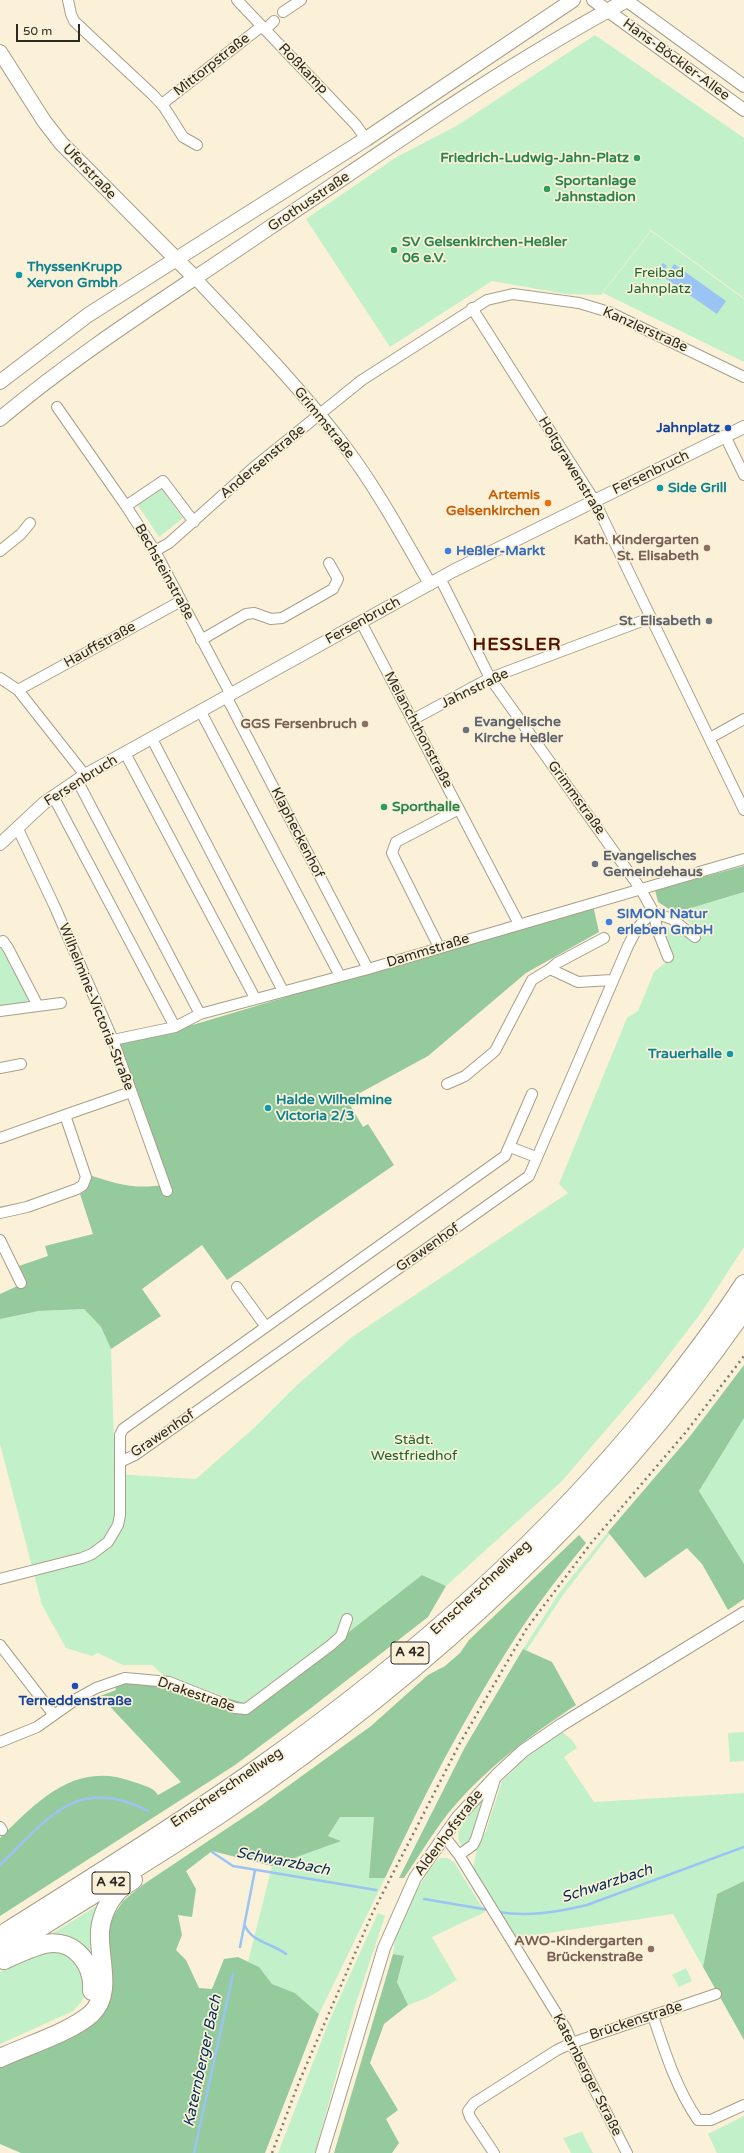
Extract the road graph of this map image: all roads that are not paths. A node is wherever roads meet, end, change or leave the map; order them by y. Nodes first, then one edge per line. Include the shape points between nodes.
1 (68, 0) edge
2 (237, 0) edge
3 (301, 0) edge
4 (573, 0) edge
5 (593, 0) edge
6 (627, 0) edge
7 (609, 10) junction
8 (283, 12) dead end
9 (274, 21) dead end
10 (263, 28) junction
11 (0, 52) edge
12 (744, 86) edge
13 (162, 104) junction
14 (744, 110) edge
15 (366, 139) junction
16 (197, 145) dead end
17 (176, 258) junction
18 (195, 278) junction
19 (472, 308) junction
20 (744, 377) edge
21 (0, 382) edge
22 (57, 407) dead end
23 (320, 415) junction
24 (0, 419) edge
25 (744, 427) edge
26 (725, 436) junction
27 (744, 475) edge
28 (594, 500) junction
29 (126, 506) junction
30 (194, 522) junction
31 (30, 523) dead end
32 (0, 551) edge
33 (155, 551) junction
34 (329, 563) dead end
35 (435, 581) junction
36 (181, 601) junction
37 (650, 618) junction
38 (362, 622) junction
39 (201, 640) junction
40 (0, 678) edge
41 (490, 678) junction
42 (18, 690) junction
43 (229, 696) junction
44 (201, 712) junction
45 (744, 719) edge
46 (412, 720) junction
47 (710, 738) junction
48 (152, 739) junction
49 (125, 753) junction
50 (81, 778) junction
51 (53, 796) junction
52 (460, 809) junction
53 (744, 810) edge
54 (17, 827) junction
55 (0, 844) edge
56 (744, 859) edge
57 (640, 888) junction
58 (654, 913) junction
59 (519, 924) junction
60 (695, 937) dead end
61 (604, 938) dead end
62 (0, 942) edge
63 (439, 948) junction
64 (668, 957) dead end
65 (368, 969) junction
66 (550, 969) junction
67 (340, 976) junction
68 (612, 980) junction
69 (283, 991) junction
70 (255, 998) junction
71 (61, 1003) dead end
72 (38, 1006) junction
73 (0, 1011) edge
74 (200, 1014) junction
75 (175, 1027) junction
76 (113, 1040) junction
77 (21, 1064) dead end
78 (0, 1068) edge
79 (447, 1084) dead end
80 (131, 1092) junction
81 (532, 1094) dead end
82 (65, 1115) junction
83 (0, 1138) edge
84 (510, 1147) junction
85 (536, 1157) junction
86 (167, 1191) dead end
87 (0, 1213) edge
88 (0, 1240) edge
89 (21, 1283) dead end
90 (744, 1284) edge
91 (237, 1287) dead end
92 (744, 1310) edge
93 (266, 1327) junction
94 (120, 1462) junction
95 (0, 1579) edge
96 (744, 1613) edge
97 (347, 1619) dead end
98 (0, 1645) edge
99 (54, 1715) junction
100 (0, 1742) edge
101 (497, 1775) junction
102 (222, 1812) junction
103 (444, 1836) junction
104 (459, 1855) junction
105 (0, 1936) edge
106 (0, 1953) edge
107 (0, 1962) edge
108 (716, 1994) dead end
109 (653, 2016) junction
110 (572, 2043) junction
111 (0, 2049) edge
112 (0, 2058) edge
113 (744, 2105) edge
114 (322, 2153) edge
115 (494, 2153) edge
116 (627, 2153) edge

1 - 13 street, Mittorpstraße via 74,21
2 - 10 street, Roßkamp
3 - 8 street
4 - 15 main road, Grothusstraße
5 - 7 street, Hans-Böckler-Allee
6 - 7 main road, Grothusstraße
6 - 12 street, Hans-Böckler-Allee
7 - 14 street, Hans-Böckler-Allee
7 - 18 main road, Grothusstraße via 493,78
9 - 10 street, Mittorpstraße
10 - 13 street, Mittorpstraße
10 - 15 street, Roßkamp via 356,125
11 - 17 main road, Uferstraße via 61,143
13 - 16 street, Mittorpstraße via 184,137
15 - 17 main road, Grothusstraße
17 - 18 main road, Uferstraße
17 - 21 main road, Grothusstraße via 88,315
18 - 23 street, Grimmstraße
18 - 24 main road, Grothusstraße via 82,356
19 - 20 street, Kanzlerstraße via 487,300 513,294 579,303 620,315
19 - 23 street, Andersenstraße via 362,380
19 - 28 street, Holtgrawenstraße
22 - 29 street, Bechsteinstraße
23 - 30 street, Andersenstraße via 253,468
23 - 35 street, Grimmstraße via 375,490
25 - 26 street, Fersenbruch
26 - 27 street
26 - 28 street, Fersenbruch
28 - 35 street, Fersenbruch
28 - 37 street, Holtgrawenstraße
29 - 30 street via 163,481
29 - 33 street, Bechsteinstraße
30 - 33 street, Andersenstraße
31 - 32 street
33 - 36 street, Bechsteinstraße
34 - 39 street via 338,579 332,589 282,618 271,619 254,613 246,614
35 - 38 street, Fersenbruch
35 - 41 street, Grimmstraße
36 - 39 street, Bechsteinstraße
36 - 42 street, Hauffstraße
37 - 41 street, Jahnstraße
37 - 47 street, Holtgrawenstraße
38 - 43 street, Fersenbruch
38 - 46 street, Melanchthonstraße
39 - 43 street, Bechsteinstraße
40 - 42 street
41 - 46 street, Jahnstraße
41 - 57 street, Grimmstraße
42 - 50 street
43 - 44 street, Fersenbruch
43 - 65 street, Klapheckenhof
44 - 48 street, Fersenbruch
44 - 67 street, Klapheckenhof
45 - 47 street
46 - 52 street, Melanchthonstraße
47 - 53 street, Holtgrawenstraße
48 - 49 street, Fersenbruch
48 - 69 street
49 - 50 street, Fersenbruch
49 - 70 street
50 - 51 street, Fersenbruch
50 - 74 street
51 - 54 street, Fersenbruch
51 - 75 street
52 - 59 street, Melanchthonstraße
52 - 63 street via 396,842 392,853
54 - 55 street, Fersenbruch
54 - 76 street, Wilhelmine-Victoria-Straße via 54,904
56 - 57 street, Dammstraße
57 - 58 street, Grimmstraße
57 - 59 street, Dammstraße
58 - 60 street via 672,919
58 - 64 street, Grimmstraße via 655,925
58 - 68 street, Grawenhof via 638,925
59 - 63 street, Dammstraße
61 - 66 street via 556,963
62 - 72 street via 8,948
63 - 65 street, Dammstraße
65 - 67 street, Dammstraße
66 - 68 street via 578,982
66 - 79 street via 532,980 495,1051 465,1076
67 - 69 street, Dammstraße
68 - 85 street, Grawenhof
69 - 70 street, Dammstraße
70 - 74 street, Dammstraße
71 - 72 street
72 - 73 street
74 - 75 street, Dammstraße
75 - 76 street, Dammstraße
76 - 80 street, Wilhelmine-Victoria-Straße
77 - 78 street
80 - 82 street
80 - 86 street, Wilhelmine-Victoria-Straße
81 - 84 street, Grawenhof
82 - 83 street
82 - 87 street via 86,1177 83,1185 27,1207
84 - 85 street
84 - 93 street, Grawenhof via 506,1156
85 - 94 street, Grawenhof via 529,1176 135,1455
88 - 89 street
90 - 105 highway, Emscherschnellweg / A 42 via 680,1373 626,1440 530,1544 436,1631 357,1695 260,1767
91 - 93 street
92 - 102 highway, Emscherschnellweg / A 42 via 692,1381 637,1449 541,1553 446,1641 397,1682 286,1767
93 - 94 street, Grawenhof via 123,1429 120,1435
94 - 95 street via 118,1525 103,1548 82,1558
96 - 101 street, Aldenhofstraße via 561,1725 523,1752
97 - 99 street, Drakestraße via 341,1636 331,1645 246,1709 235,1708 169,1682 125,1678 91,1690
98 - 99 street
99 - 100 street, Drakestraße via 37,1727
101 - 103 street, Aldenhofstraße
101 - 104 street via 476,1839 473,1845
102 - 106 highway, Emscherschnellweg / A 42
102 - 112 highway via 201,1833 117,1892 105,1910 100,1937 104,1984 102,1998 92,2013 74,2025
103 - 104 street, Katernberger Straße
103 - 114 street, Aldenhofstraße via 415,1878 391,1929
104 - 110 street, Katernberger Straße via 566,2029
107 - 111 highway via 45,1944 63,1944 78,1952 85,1960 90,1967 93,1982 92,1992 81,2011 53,2027
108 - 109 street, Brückenstraße
109 - 110 street, Brückenstraße
109 - 113 street via 671,2069 698,2120 711,2120
110 - 115 street, Brückenstraße via 474,2103 468,2111
110 - 116 street, Katernberger Straße

